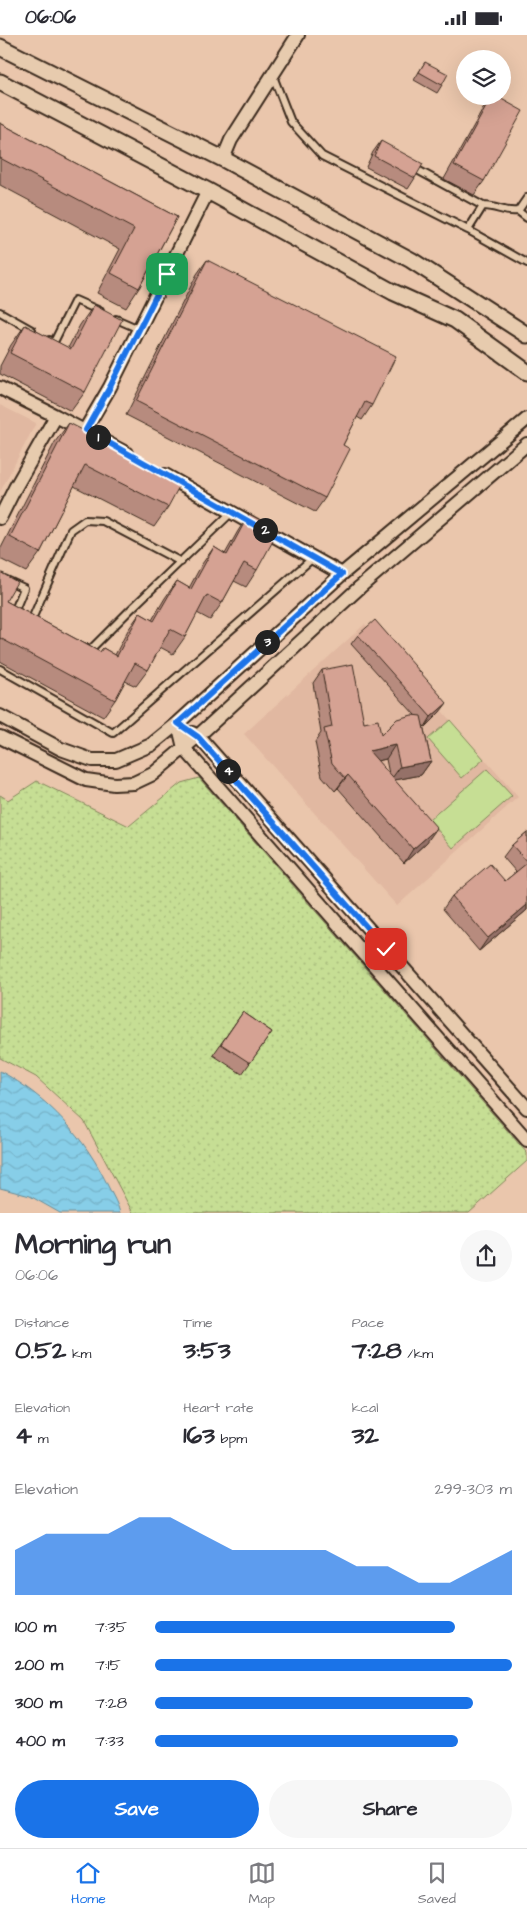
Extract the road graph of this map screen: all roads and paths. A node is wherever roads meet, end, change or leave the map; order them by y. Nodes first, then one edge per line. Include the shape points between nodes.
1 (298, 35) edge
2 (0, 47) edge
3 (272, 75) junction
4 (0, 82) edge
5 (223, 159) junction
6 (409, 166) edge
7 (208, 191) junction
8 (527, 198) edge
9 (483, 206) junction
10 (518, 211) junction
11 (527, 218) edge
12 (468, 230) junction
13 (527, 263) edge
14 (0, 313) edge
15 (139, 329) junction
16 (39, 334) edge
17 (527, 335) edge
18 (46, 338) edge
19 (519, 362) edge
20 (527, 373) edge
21 (0, 388) edge
22 (56, 416) junction
23 (527, 419) edge
24 (86, 430) junction
25 (527, 445) edge
26 (137, 459) edge
27 (155, 469) edge
28 (232, 512) junction
29 (0, 517) edge
30 (314, 557) junction
31 (180, 561) junction
32 (342, 574) junction
33 (0, 577) edge
34 (32, 619) junction
35 (40, 623) edge
36 (82, 645) edge
37 (0, 669) edge
38 (0, 716) edge
39 (178, 723) junction
40 (0, 737) edge
41 (198, 737) junction
42 (184, 748) junction
43 (527, 1108) edge
44 (527, 1140) edge

1 - 3 street
2 - 5 street
3 - 5 street via 231,140
3 - 12 lane via 291,122 322,156
4 - 7 street
5 - 17 street via 412,260
6 - 9 lane
7 - 15 street
7 - 19 street via 394,293 455,319
8 - 10 lane
9 - 10 lane via 494,205 507,213
9 - 12 lane
10 - 11 lane
12 - 13 lane
14 - 16 lane
15 - 18 lane via 75,300 54,342
15 - 24 street
19 - 20 street
21 - 22 street
22 - 24 street
22 - 29 street
23 - 32 street
24 - 26 street
25 - 41 street via 360,587
27 - 28 street
28 - 30 street
28 - 31 lane
30 - 32 street
30 - 37 lane via 113,733
31 - 34 lane via 103,521 85,521 70,530
31 - 36 lane via 90,650
32 - 39 street
33 - 34 lane via 24,588 15,610
34 - 35 lane
38 - 39 street via 61,749 92,760 116,759 151,745
39 - 41 street
39 - 42 street
40 - 42 street via 86,780 114,785 134,783 153,774
41 - 42 street
41 - 43 street
42 - 44 street

